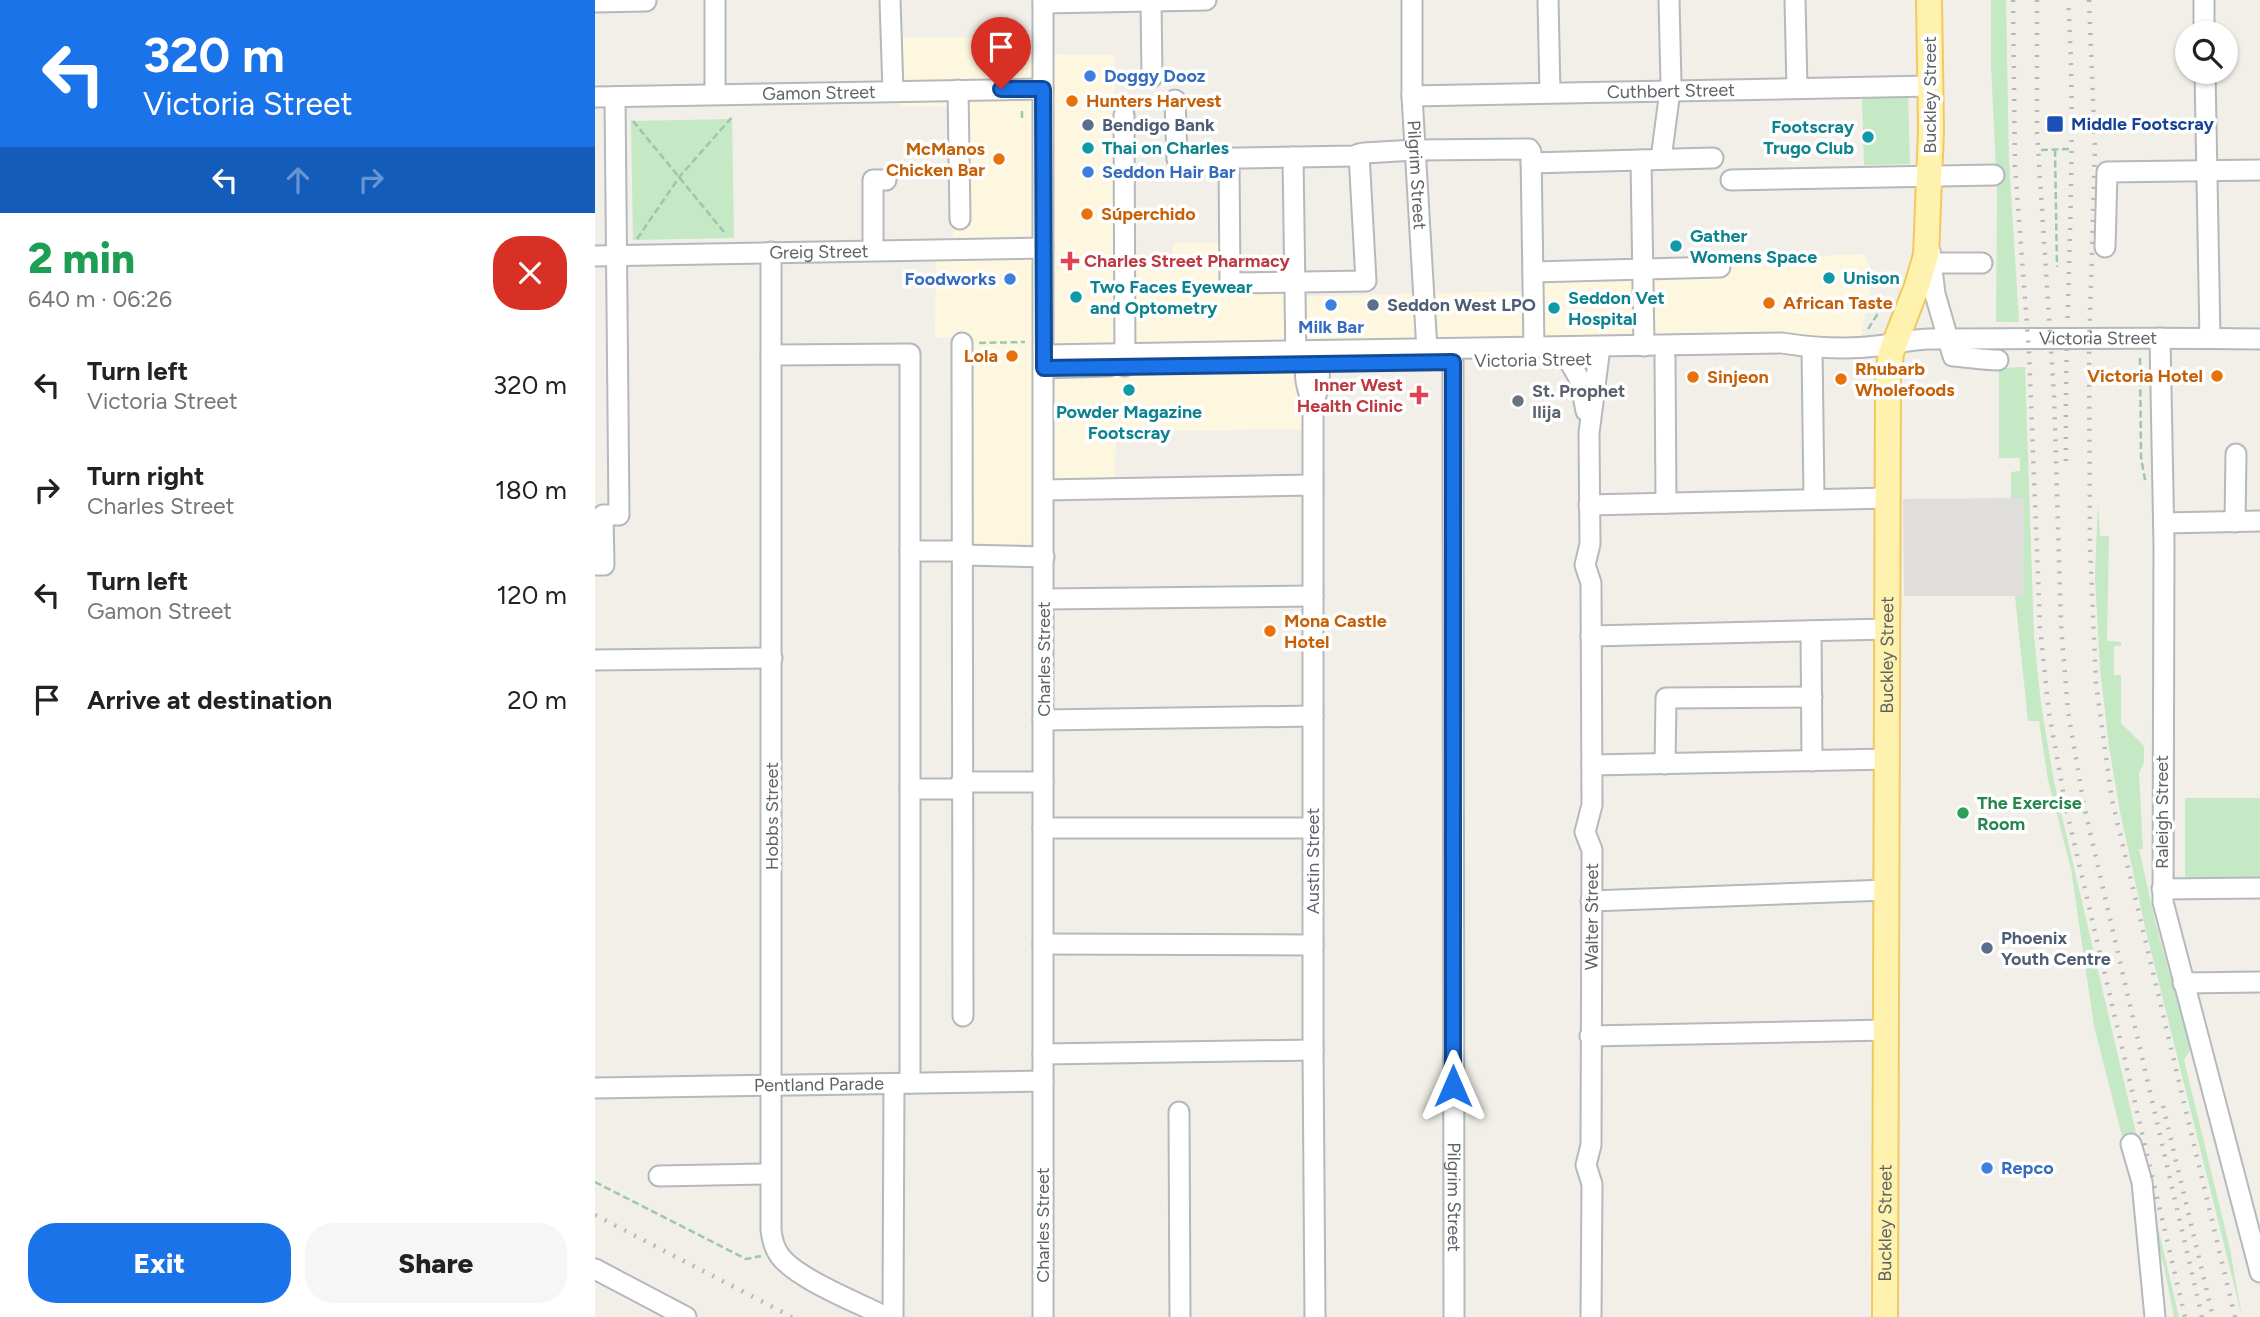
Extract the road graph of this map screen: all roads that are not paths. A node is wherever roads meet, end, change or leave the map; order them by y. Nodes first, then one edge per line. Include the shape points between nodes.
1 (715, 0) edge
2 (890, 0) edge
3 (1151, 0) edge
4 (1206, 0) edge
5 (1412, 0) edge
6 (1548, 0) edge
7 (1669, 0) edge
8 (1795, 0) edge
9 (1929, 0) edge
10 (2204, 0) edge
11 (634, 1) edge
12 (1043, 1) edge
13 (595, 2) edge
14 (2204, 21) edge
15 (1152, 77) dead end
16 (2205, 84) edge
17 (1931, 86) junction
18 (1797, 88) junction
19 (1043, 89) junction
20 (958, 90) junction
21 (893, 91) junction
22 (1669, 91) junction
23 (1550, 92) junction
24 (715, 94) junction
25 (1412, 96) junction
26 (595, 97) edge
27 (615, 97) junction
28 (1175, 100) dead end
29 (1124, 115) dead end
30 (1415, 150) junction
31 (1359, 154) junction
32 (1529, 155) junction
33 (1293, 157) junction
34 (1229, 158) junction
35 (1713, 158) dead end
36 (1661, 159) junction
37 (1641, 160) junction
38 (2260, 170) edge
39 (2207, 171) junction
40 (1994, 175) dead end
41 (1929, 177) junction
42 (886, 180) dead end
43 (1731, 180) dead end
44 (960, 219) dead end
45 (2105, 247) dead end
46 (1043, 248) junction
47 (873, 250) junction
48 (771, 252) junction
49 (595, 256) edge
50 (616, 256) junction
51 (1927, 263) junction
52 (1982, 263) dead end
53 (1720, 267) dead end
54 (1643, 269) junction
55 (1533, 272) junction
56 (1295, 283) junction
57 (2160, 338) junction
58 (2210, 338) junction
59 (1949, 339) junction
60 (2260, 339) edge
61 (962, 343) road end
62 (1895, 343) junction
63 (1644, 346) junction
64 (1534, 348) junction
65 (1812, 348) junction
66 (1427, 350) junction
67 (1600, 353) junction
68 (771, 355) junction
69 (1044, 355) junction
70 (1665, 357) junction
71 (1306, 359) junction
72 (1568, 359) junction
73 (1125, 360) junction
74 (1998, 360) dead end
75 (1453, 362) junction
76 (1590, 433) junction
77 (2235, 454) dead end
78 (1313, 485) junction
79 (1044, 490) junction
80 (1888, 498) junction
81 (1814, 499) junction
82 (1666, 503) junction
83 (1590, 505) junction
84 (2260, 521) edge
85 (2235, 522) junction
86 (2164, 523) junction
87 (910, 551) junction
88 (962, 553) junction
89 (1044, 557) junction
90 (595, 565) edge
91 (1313, 596) junction
92 (1044, 600) junction
93 (1888, 629) junction
94 (1811, 631) junction
95 (1591, 636) junction
96 (772, 658) junction
97 (595, 660) edge
98 (1812, 697) junction
99 (1313, 716) junction
100 (1043, 720) junction
101 (1888, 759) junction
102 (1812, 761) junction
103 (1665, 764) junction
104 (1592, 765) junction
105 (1043, 782) junction
106 (961, 785) junction
107 (910, 789) junction
108 (1043, 828) junction
109 (1314, 828) junction
110 (2260, 888) edge
111 (2162, 889) junction
112 (1887, 890) junction
113 (1591, 901) junction
114 (1043, 944) junction
115 (1313, 945) junction
116 (2260, 982) edge
117 (2183, 983) junction
118 (963, 1016) dead end
119 (1887, 1030) junction
120 (1590, 1036) junction
121 (1313, 1050) junction
122 (1043, 1054) junction
123 (1043, 1081) junction
124 (902, 1084) junction
125 (770, 1086) junction
126 (595, 1088) edge
127 (1179, 1112) dead end
128 (2131, 1144) dead end
129 (771, 1174) junction
130 (660, 1175) dead end
131 (595, 1269) edge
132 (2260, 1272) edge
133 (686, 1317) edge
134 (886, 1317) edge
135 (893, 1317) edge
136 (1043, 1317) edge
137 (1180, 1317) edge
138 (1315, 1317) edge
139 (1454, 1317) edge
140 (1591, 1317) edge
141 (1885, 1317) edge
142 (2155, 1317) edge

1 - 24 street
2 - 21 street
3 - 4 street
3 - 12 street
3 - 15 street
5 - 25 street, Pilgrim Street
6 - 23 street
7 - 22 street
8 - 18 street
9 - 17 main road, Buckley Street
10 - 14 street
11 - 13 street
12 - 19 street, Charles Street
16 - 39 street
17 - 18 street, Cuthbert Street
17 - 41 main road, Buckley Street
18 - 22 street, Cuthbert Street
19 - 20 street, Gamon Street
19 - 46 street, Charles Street
20 - 21 street, Gamon Street
20 - 44 street
21 - 24 street, Gamon Street
22 - 23 street, Cuthbert Street
22 - 36 street
23 - 25 street, Cuthbert Street
24 - 27 street, Gamon Street
25 - 30 street, Pilgrim Street
26 - 27 street, Gamon Street
27 - 50 street
28 - 34 street via 1177,159
29 - 73 street
30 - 31 street
30 - 32 street
30 - 66 street, Pilgrim Street
31 - 33 street
31 - 56 street via 1366,281
32 - 37 street
32 - 55 street
33 - 34 street
33 - 56 street, Austin Street
34 - 56 street via 1230,283
35 - 36 street
36 - 37 street
37 - 54 street
38 - 39 street
39 - 45 street via 2107,172
39 - 58 street
40 - 41 street
41 - 43 street
41 - 51 main road, Buckley Street
42 - 47 street via 873,180
46 - 47 street, Greig Street
46 - 69 street, Charles Street
47 - 48 street, Greig Street
48 - 50 street, Greig Street
48 - 68 street, Hobbs Street
49 - 50 street, Greig Street
50 - 90 street via 619,514 603,515 604,565
51 - 52 street
51 - 59 street
51 - 62 main road, Buckley Street
53 - 54 street
54 - 55 street
54 - 63 street
55 - 64 street
56 - 71 street, Austin Street
57 - 58 street, Victoria Street
57 - 59 street, Victoria Street
57 - 86 street, Raleigh Street
58 - 60 street, Victoria Street
59 - 62 street, Victoria Street
59 - 74 street via 1953,356
61 - 88 street
62 - 65 street, Victoria Street
62 - 80 main road, Buckley Street via 1888,372
63 - 65 street, Victoria Street via 1782,343
63 - 67 street, Victoria Street
64 - 66 street, Victoria Street
64 - 67 street, Victoria Street
65 - 70 street, Victoria Street via 1782,354
65 - 81 street
66 - 71 street, Victoria Street
67 - 70 street, Victoria Street
67 - 72 street, Victoria Street
67 - 76 street, Walter Street
68 - 87 street via 910,354
68 - 96 street, Hobbs Street
69 - 73 street, Victoria Street
69 - 79 street, Charles Street
70 - 82 street
71 - 73 street, Victoria Street
71 - 75 street, Victoria Street
71 - 78 street, Austin Street via 1313,406
72 - 75 street, Victoria Street
72 - 76 street, Walter Street via 1580,380
75 - 139 street, Pilgrim Street
76 - 83 street, Walter Street
77 - 85 street
78 - 79 street
78 - 91 street, Austin Street
79 - 89 street, Charles Street
80 - 81 street
80 - 93 main road, Buckley Street
81 - 82 street
82 - 83 street
83 - 95 street, Walter Street via 1585,565 1591,583
84 - 85 street
85 - 86 street
86 - 111 street, Raleigh Street
87 - 88 street
87 - 107 street
88 - 89 street
88 - 106 street
89 - 92 street, Charles Street
91 - 92 street
91 - 99 street, Austin Street
92 - 100 street, Charles Street
93 - 94 street
93 - 101 main road, Buckley Street
94 - 95 street
94 - 98 street
95 - 104 street, Walter Street
96 - 97 street
96 - 125 street, Hobbs Street
98 - 102 street
98 - 103 street via 1666,698
99 - 100 street
99 - 109 street, Austin Street
100 - 105 street, Charles Street
101 - 102 street
101 - 112 main road, Buckley Street
102 - 103 street
103 - 104 street
104 - 113 street, Walter Street via 1592,805 1585,832 1592,850
105 - 106 street
105 - 108 street, Charles Street
106 - 107 street
106 - 118 street
107 - 124 street
108 - 109 street
108 - 114 street, Charles Street
109 - 115 street, Austin Street
110 - 111 street
111 - 117 street, Raleigh Street
112 - 113 street
112 - 119 main road, Buckley Street
113 - 120 street, Walter Street
114 - 115 street
114 - 122 street, Charles Street
115 - 121 street, Austin Street
116 - 117 street
117 - 132 street, Raleigh Street
119 - 120 street
119 - 141 main road, Buckley Street
120 - 140 street, Walter Street via 1591,1145 1586,1165 1592,1184
121 - 122 street
121 - 138 street, Austin Street
122 - 123 street, Charles Street
123 - 124 street, Pentland Parade
123 - 136 street, Charles Street
124 - 125 street, Pentland Parade
124 - 135 street
125 - 126 street, Pentland Parade
125 - 129 street, Hobbs Street
127 - 137 street
128 - 142 street via 2142,1182
129 - 130 street
129 - 134 street, Hobbs Street via 771,1230 778,1254 816,1282
131 - 133 street

